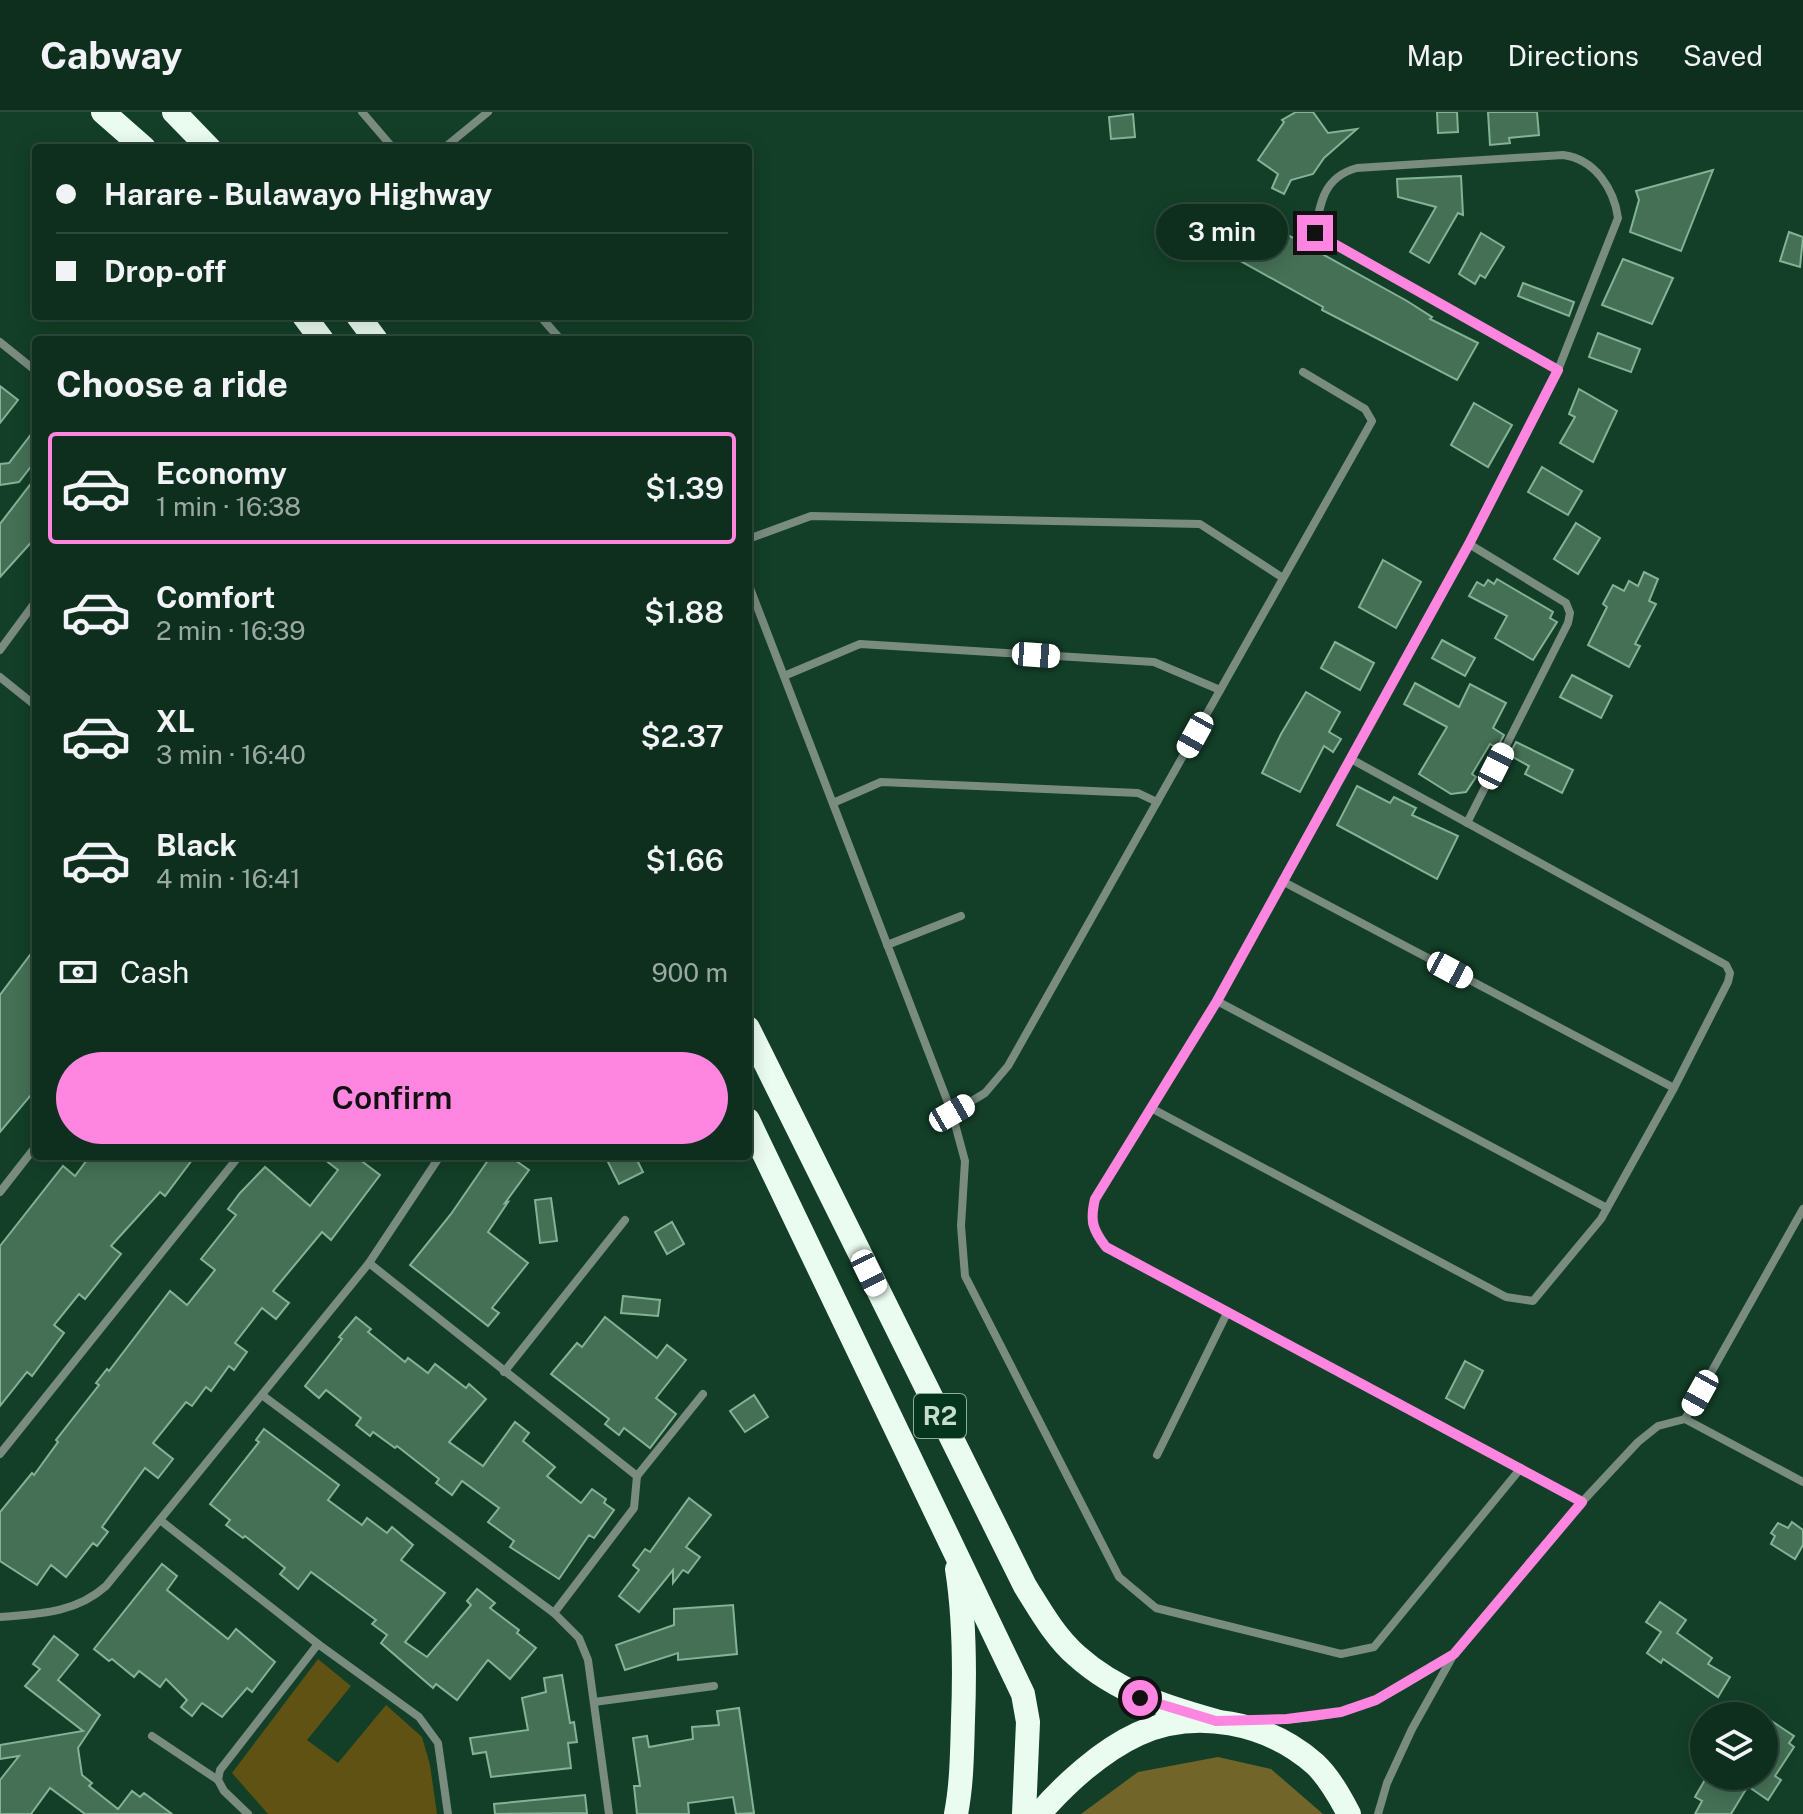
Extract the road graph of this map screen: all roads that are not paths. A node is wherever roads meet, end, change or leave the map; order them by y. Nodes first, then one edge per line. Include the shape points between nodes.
1 (103, 112) edge
2 (174, 112) edge
3 (362, 112) edge
4 (488, 112) edge
5 (139, 144) edge
6 (205, 144) edge
7 (390, 144) edge
8 (449, 144) edge
9 (544, 320) edge
10 (558, 336) edge
11 (0, 342) edge
12 (32, 368) edge
13 (1558, 370) junction
14 (1303, 372) dead end
15 (752, 538) edge
16 (1469, 544) junction
17 (1283, 578) junction
18 (752, 593) edge
19 (32, 606) edge
20 (0, 650) edge
21 (784, 676) junction
22 (0, 677) edge
23 (1220, 690) junction
24 (32, 703) edge
25 (1351, 759) junction
26 (1157, 802) junction
27 (833, 803) junction
28 (1467, 823) junction
29 (1282, 881) junction
30 (961, 916) dead end
31 (887, 945) junction
32 (1217, 1001) junction
33 (752, 1036) edge
34 (1674, 1088) junction
35 (1151, 1108) junction
36 (952, 1113) junction
37 (752, 1128) edge
38 (32, 1151) edge
39 (236, 1160) edge
40 (437, 1160) edge
41 (0, 1192) edge
42 (1607, 1208) junction
43 (1803, 1209) edge
44 (625, 1220) dead end
45 (369, 1263) junction
46 (1227, 1313) junction
47 (504, 1372) junction
48 (703, 1394) dead end
49 (262, 1395) junction
50 (1685, 1419) junction
51 (0, 1454) edge
52 (1157, 1455) dead end
53 (1521, 1468) junction
54 (637, 1476) junction
55 (1803, 1482) edge
56 (1582, 1502) junction
57 (160, 1520) junction
58 (952, 1541) junction
59 (554, 1613) junction
60 (0, 1617) edge
61 (318, 1644) junction
62 (1454, 1654) junction
63 (714, 1686) dead end
64 (594, 1702) junction
65 (1216, 1721) junction
66 (152, 1736) dead end
67 (218, 1780) junction
68 (248, 1814) edge
69 (448, 1814) edge
70 (609, 1814) edge
71 (956, 1814) edge
72 (1024, 1814) edge
73 (1039, 1814) edge
74 (1349, 1814) edge
75 (1378, 1814) edge

1 - 5 highway
2 - 6 highway
3 - 7 street
4 - 8 street
9 - 10 street
11 - 12 street
13 - 13 street via 1618,218 1608,187 1587,163 1563,155 1357,168 1337,178 1321,197 1315,233
13 - 16 street
14 - 17 street via 1365,409 1372,421
15 - 17 street via 811,516 1200,524
16 - 25 street
16 - 28 street via 1566,603 1570,613
17 - 23 street
18 - 21 street
19 - 20 street
21 - 23 street via 860,644 1154,662
21 - 27 street
22 - 24 street
23 - 26 street
25 - 28 street
25 - 29 street
26 - 27 street via 1138,793 881,782
26 - 36 street via 1008,1066 985,1093
27 - 31 street
28 - 34 street via 1726,965 1728,982
29 - 32 street
29 - 34 street
30 - 31 street
31 - 36 street
32 - 35 street
32 - 42 street
33 - 65 highway, R2 via 1025,1586 1053,1630 1077,1656 1140,1698
34 - 42 street
35 - 42 street via 1471,1280 1516,1299 1533,1301
35 - 46 street via 1095,1199 1090,1219 1095,1233 1106,1247
36 - 53 street via 965,1161 965,1276 1119,1577 1156,1608 1341,1654 1374,1647
37 - 58 highway, R2
38 - 41 street
39 - 51 street
40 - 45 street
43 - 50 street
44 - 47 street
45 - 47 street
45 - 49 street
46 - 52 street
46 - 53 street
47 - 54 street
48 - 54 street
49 - 57 street
49 - 59 street
50 - 55 street
50 - 56 street via 1648,1434
53 - 56 street
54 - 59 street via 634,1508
56 - 62 street
57 - 60 street via 91,1599 46,1613
57 - 61 street
58 - 71 highway via 964,1614
58 - 72 highway, R2 via 1023,1694 1028,1722
59 - 64 street via 579,1638
61 - 67 street via 220,1770
61 - 69 street via 419,1717 429,1730 438,1743
62 - 65 street via 1376,1700 1341,1712
62 - 75 street via 1412,1729
63 - 64 street
64 - 70 street
65 - 73 highway, R2 via 1185,1721 1138,1734 1081,1771
65 - 74 highway, R2 via 1253,1728 1291,1746 1317,1766
66 - 67 street
67 - 68 street

